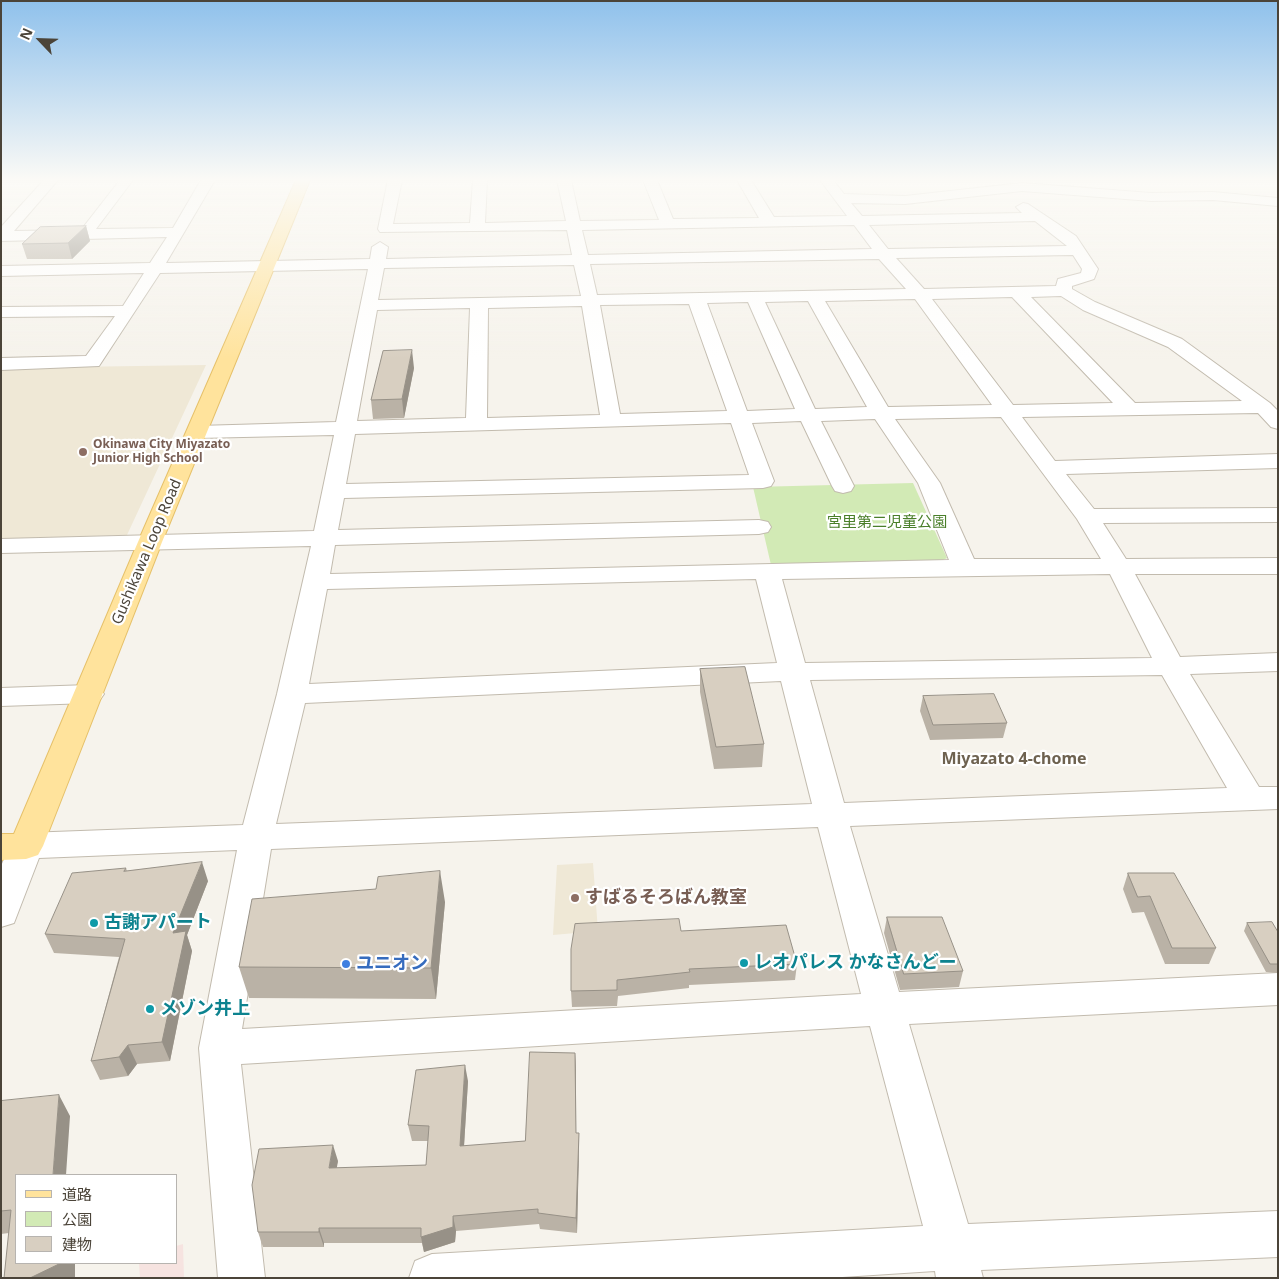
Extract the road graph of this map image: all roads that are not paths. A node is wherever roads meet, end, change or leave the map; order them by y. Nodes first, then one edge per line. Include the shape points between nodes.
1 (173, 240) edge
2 (277, 240) edge
3 (382, 240) edge
4 (576, 240) edge
5 (874, 240) edge
6 (1071, 240) edge
7 (1078, 250) junction
8 (886, 254) junction
9 (581, 260) junction
10 (376, 264) junction
11 (266, 265) junction
12 (154, 268) junction
13 (1, 271) edge
14 (1064, 291) junction
15 (1018, 292) junction
16 (920, 294) junction
17 (814, 296) junction
18 (754, 297) junction
19 (696, 298) junction
20 (590, 300) junction
21 (479, 304) junction
22 (368, 305) junction
23 (128, 311) junction
24 (1, 312) edge
25 (1, 364) edge
26 (1262, 407) junction
27 (1129, 408) junction
28 (1006, 411) junction
29 (881, 413) junction
30 (808, 415) junction
31 (739, 417) junction
32 (611, 420) junction
33 (1278, 422) edge
34 (476, 424) junction
35 (346, 427) junction
36 (198, 432) junction
37 (1278, 461) edge
38 (1049, 468) junction
39 (843, 486) dead end
40 (335, 491) junction
41 (1278, 514) edge
42 (1087, 516) junction
43 (759, 527) dead end
44 (325, 537) junction
45 (150, 542) junction
46 (1, 546) edge
47 (1118, 566) junction
48 (1278, 566) edge
49 (965, 567) junction
50 (766, 572) junction
51 (316, 582) junction
52 (1278, 662) edge
53 (1171, 666) junction
54 (792, 672) junction
55 (89, 694) junction
56 (292, 694) junction
57 (1, 697) edge
58 (1264, 799) edge
59 (830, 816) junction
60 (256, 838) junction
61 (14, 846) edge
62 (1, 913) edge
63 (1278, 989) edge
64 (884, 1009) junction
65 (219, 1048) junction
66 (1278, 1234) edge
67 (956, 1263) edge
68 (481, 1276) edge
69 (242, 1278) edge
70 (432, 1278) edge

1 - 12 street
2 - 11 main road, Gushikawa Loop Road
3 - 10 street
4 - 9 street
5 - 8 street
6 - 7 street
7 - 8 street
7 - 14 street via 1090,269 1088,276 1064,283
8 - 9 street
8 - 16 street
9 - 10 street
9 - 20 street
10 - 11 street
10 - 22 street
11 - 12 street
11 - 36 main road, Gushikawa Loop Road
12 - 13 street
12 - 23 street
14 - 15 street
14 - 26 street via 1089,306 1174,343
15 - 16 street
15 - 27 street
16 - 17 street
16 - 28 street
17 - 18 street
17 - 29 street
18 - 19 street
18 - 30 street
19 - 20 street
19 - 31 street
20 - 21 street
20 - 32 street
21 - 22 street
21 - 34 street
22 - 35 street
23 - 24 street
23 - 25 street via 92,362
26 - 27 street
26 - 33 street
27 - 28 street
28 - 29 street
28 - 38 street
29 - 30 street
29 - 49 street via 929,483
30 - 31 street
30 - 39 street
31 - 32 street
31 - 40 street via 762,481
32 - 34 street
34 - 35 street
35 - 36 street
35 - 40 street
36 - 45 main road, Gushikawa Loop Road
37 - 38 street
38 - 42 street
40 - 44 street
41 - 42 street
42 - 47 street
43 - 44 street
44 - 45 street
44 - 51 street
45 - 46 street
45 - 55 main road, Gushikawa Loop Road
47 - 48 street
47 - 49 street
47 - 53 street
49 - 50 street
50 - 51 street
50 - 54 street
51 - 56 street
52 - 53 street
53 - 54 street
53 - 58 street
54 - 56 street
54 - 59 street
55 - 57 street
55 - 61 main road, Gushikawa Loop Road
56 - 60 street
58 - 59 street
59 - 60 street
59 - 64 street
60 - 61 street
60 - 65 street
61 - 62 street
63 - 64 street
64 - 65 street
64 - 67 street
65 - 69 street
66 - 67 street
67 - 68 street
68 - 70 street

